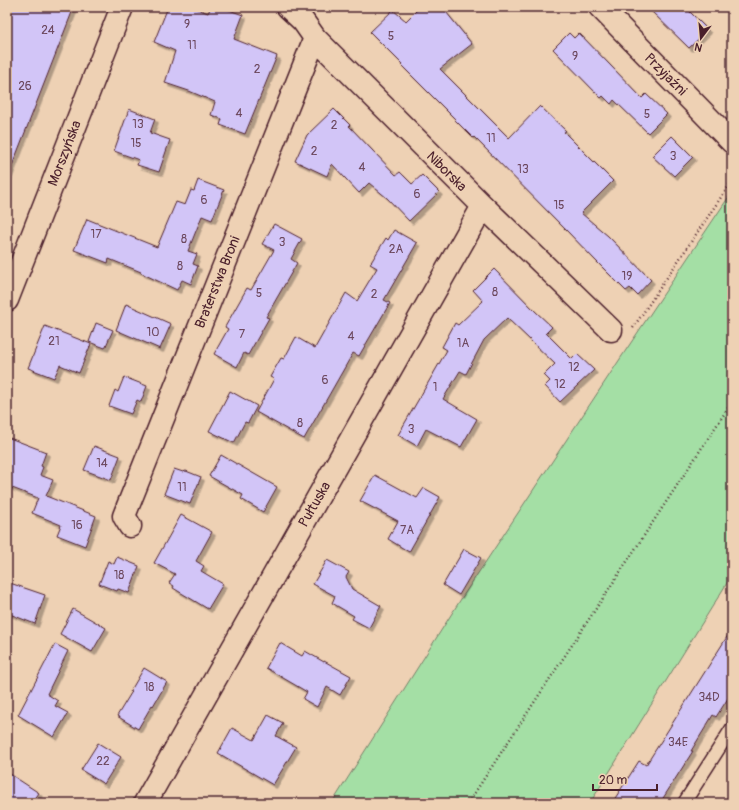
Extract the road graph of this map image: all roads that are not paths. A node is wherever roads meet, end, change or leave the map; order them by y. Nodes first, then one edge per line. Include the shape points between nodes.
1 (122, 7) edge
2 (288, 7) edge
3 (600, 7) edge
4 (315, 38) junction
5 (732, 142) edge
6 (483, 206) junction
7 (7, 300) edge
8 (611, 330) road end
9 (130, 526) dead end
10 (732, 728) edge
11 (145, 803) edge
12 (684, 803) edge

1 - 7 street, Morszyńska
2 - 4 street, Niborska via 303,21
3 - 5 street, Przyjaźni
4 - 6 street, Niborska
4 - 9 street, Braterstwa Broni via 124,516
6 - 8 street, Niborska
6 - 11 street, Pułtuska
10 - 12 lane

